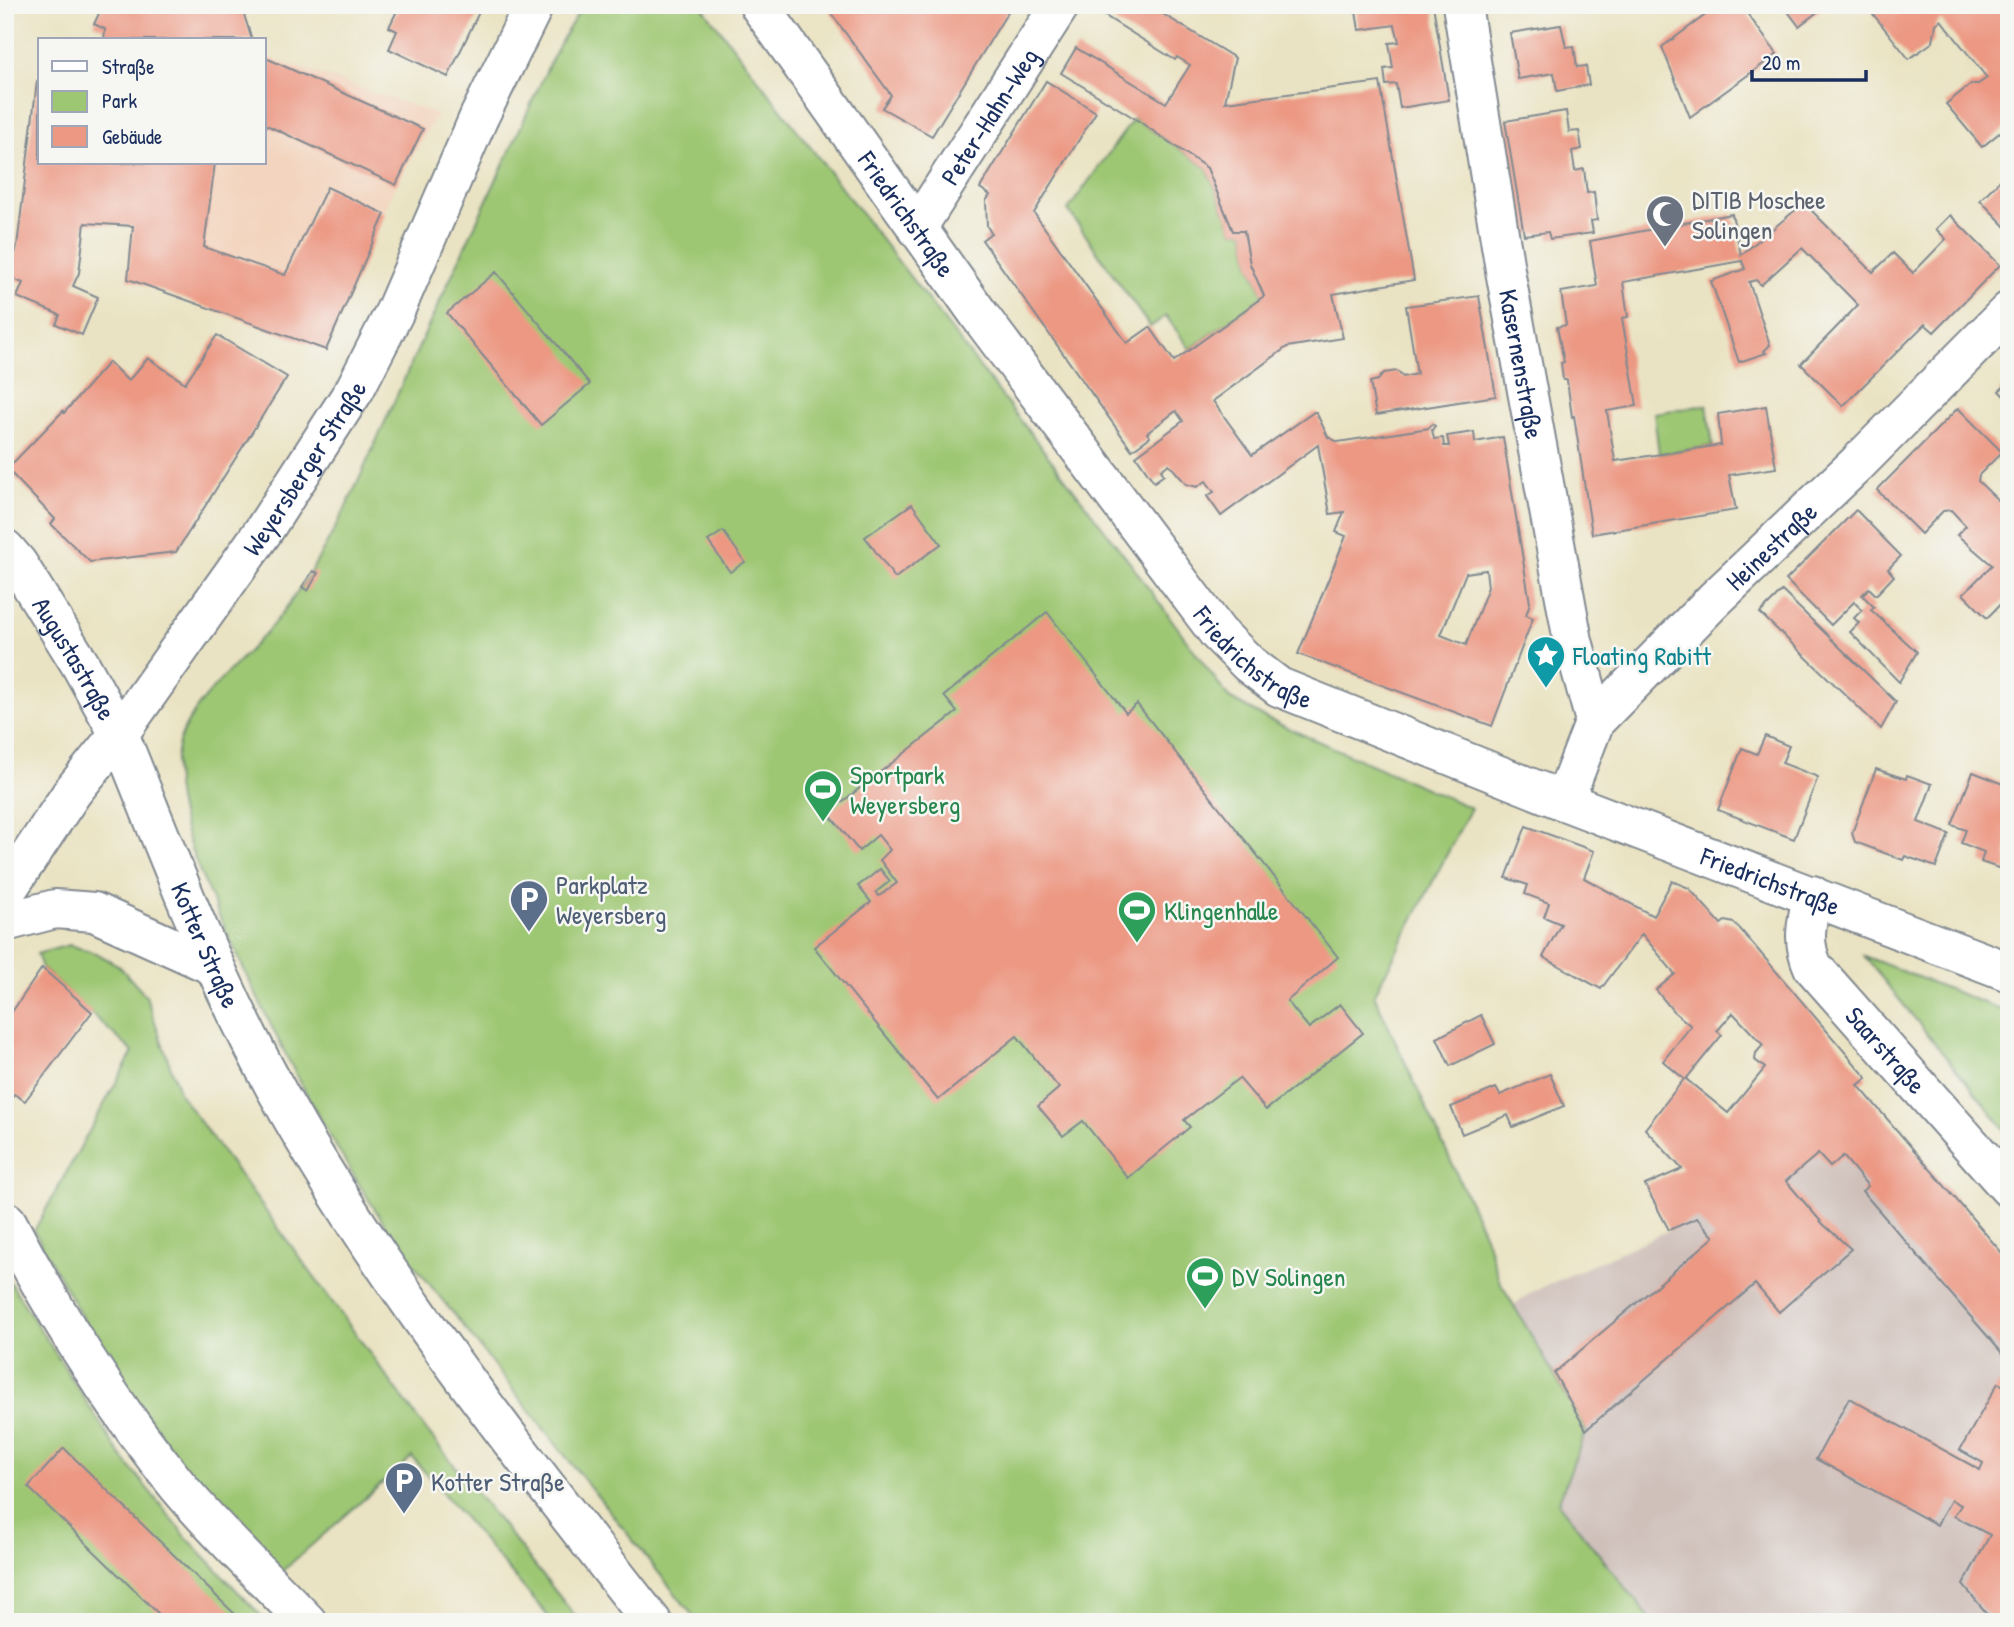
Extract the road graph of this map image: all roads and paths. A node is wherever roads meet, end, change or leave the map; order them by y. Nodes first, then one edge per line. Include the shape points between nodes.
1 (534, 5) edge
2 (759, 5) edge
3 (1060, 5) edge
4 (1462, 5) edge
5 (917, 228) junction
6 (2009, 311) edge
7 (5, 549) edge
8 (1595, 721) junction
9 (119, 734) junction
10 (1564, 800) junction
11 (5, 893) edge
12 (1812, 895) junction
13 (5, 922) edge
14 (214, 966) junction
15 (2009, 972) edge
16 (2009, 1188) edge
17 (7, 1223) edge
18 (307, 1622) edge
19 (652, 1622) edge

1 - 9 street, Weyersberger Straße via 395,312 355,389 264,530
2 - 5 street, Friedrichstraße
3 - 5 street, Peter-Hahn-Weg
4 - 8 street, Kasernenstraße via 1571,627
5 - 10 street, Friedrichstraße via 1218,634 1249,664 1279,688
6 - 8 street, Heinestraße
7 - 9 street, Augustastraße via 80,664
8 - 10 street, Heinestraße
9 - 11 street, Weyersberger Straße via 73,791
9 - 14 street, Kotter Straße
10 - 12 street, Friedrichstraße
12 - 15 street, Friedrichstraße
12 - 16 street, Saarstraße via 1805,933 1813,967
13 - 14 street via 55,909 94,912
14 - 19 street, Kotter Straße via 288,1110 385,1264 487,1410
17 - 18 street via 45,1293 138,1435 206,1518

